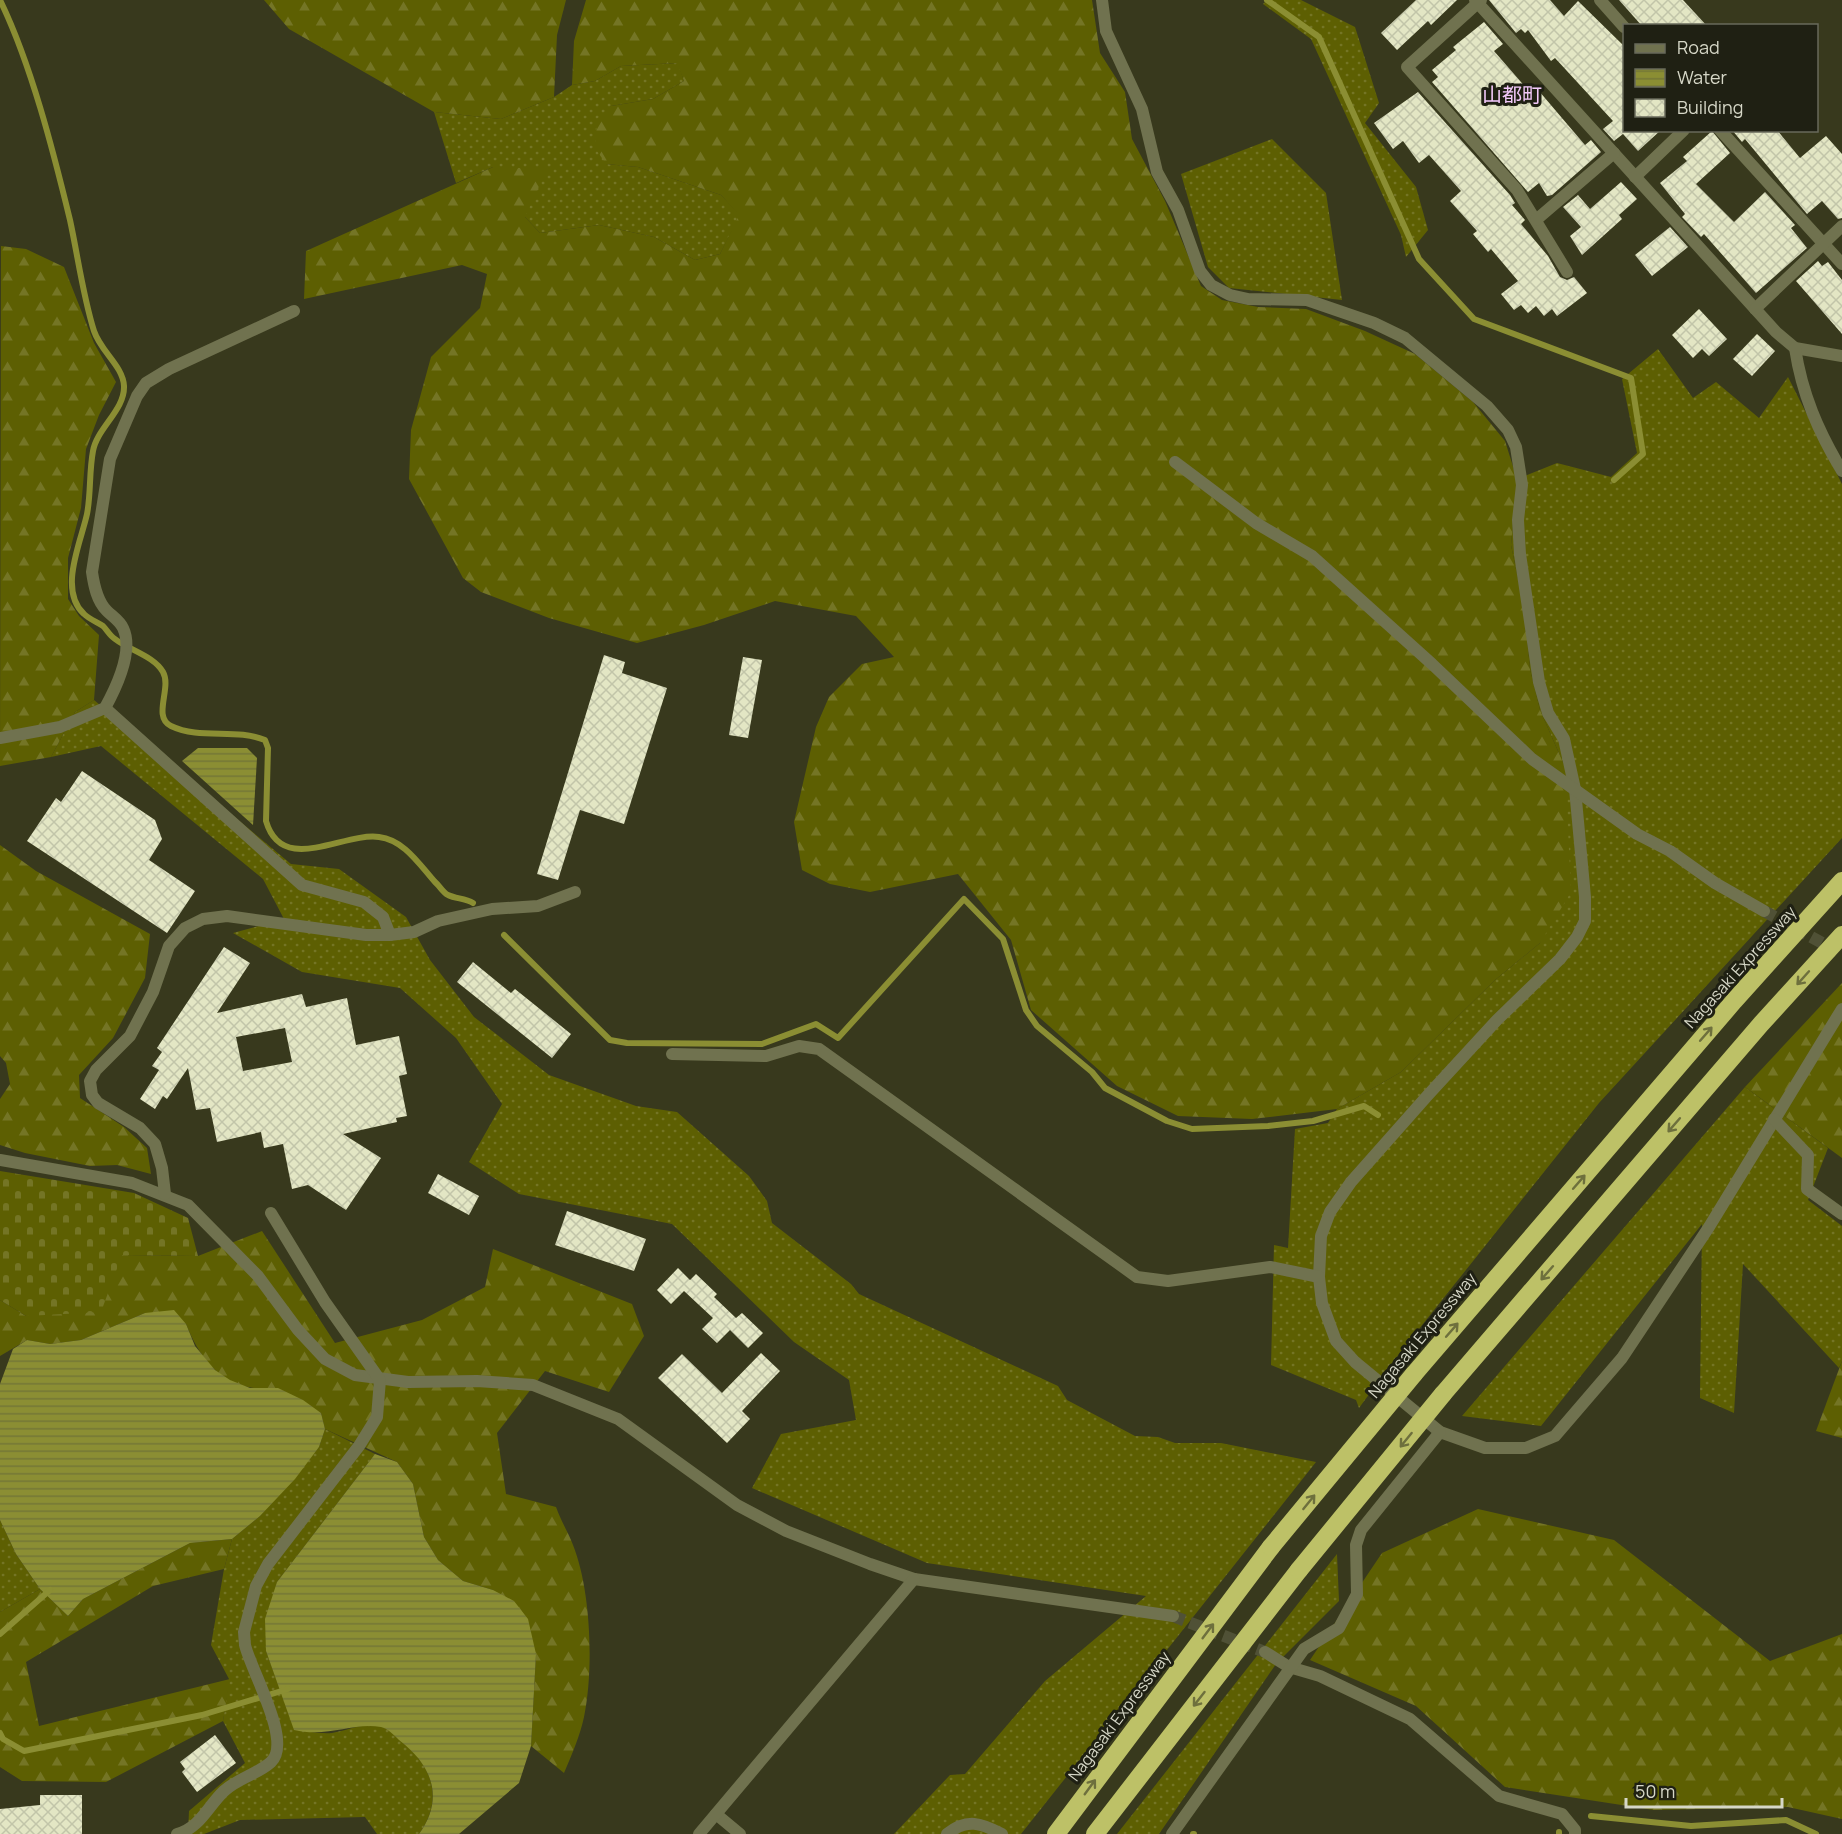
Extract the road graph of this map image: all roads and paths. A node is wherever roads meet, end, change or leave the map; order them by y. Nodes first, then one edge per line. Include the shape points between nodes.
1 (1102, 0) edge
2 (1600, 0) edge
3 (1478, 1) edge
4 (1623, 26) edge
5 (1682, 132) edge
6 (1722, 132) edge
7 (1614, 153) junction
8 (1635, 177) junction
9 (1536, 220) junction
10 (1842, 226) edge
11 (1824, 244) junction
12 (1842, 264) edge
13 (1567, 272) dead end
14 (1755, 309) junction
15 (294, 311) dead end
16 (1795, 348) junction
17 (1842, 356) edge
18 (1175, 462) dead end
19 (1842, 471) edge
20 (105, 708) junction
21 (0, 738) edge
22 (1575, 789) junction
23 (1842, 881) edge
24 (575, 892) dead end
25 (1764, 911) tunnel mouth
26 (390, 934) junction
27 (1842, 935) edge
28 (1842, 1009) edge
29 (672, 1054) dead end
30 (1774, 1119) junction
31 (0, 1160) edge
32 (165, 1194) junction
33 (271, 1213) dead end
34 (1842, 1214) edge
35 (1319, 1277) junction
36 (380, 1380) junction
37 (1440, 1431) junction
38 (914, 1579) junction
39 (1173, 1616) tunnel mouth
40 (1265, 1652) tunnel mouth
41 (1289, 1667) junction
42 (716, 1814) junction
43 (177, 1834) edge
44 (699, 1834) edge
45 (740, 1834) edge
46 (947, 1834) edge
47 (1002, 1834) edge
48 (1056, 1834) edge
49 (1095, 1834) edge
50 (1172, 1834) edge
51 (1575, 1834) edge

1 - 22 street via 1106,31 1142,110 1157,172 1178,210 1200,271 1211,285 1230,295 1248,298 1307,300 1405,338 1487,406 1508,430 1516,447 1522,485 1520,554 1539,681 1548,713 1564,739
2 - 4 street
3 - 7 street
3 - 9 street via 1407,67 1517,190
5 - 8 street
6 - 11 street
7 - 8 street
7 - 9 street
8 - 14 street
9 - 13 street
10 - 11 street
11 - 12 street
11 - 14 street
14 - 16 street
15 - 20 street via 169,369 146,384 137,396 110,459 92,572 94,590 104,609 123,626 125,634 125,652 116,687
16 - 17 street
16 - 19 street via 1800,378 1824,443
18 - 22 street via 1256,524 1312,556 1532,759
20 - 21 street via 60,727
20 - 26 street via 302,885 363,902 383,917
22 - 25 street via 1637,834
22 - 35 street via 1585,897 1584,921 1577,937 1351,1182 1330,1212 1321,1236
48 -> 23 highway, Nagasaki Expressway, bridge via 1271,1547 1414,1374
24 - 26 street via 538,906 492,909 438,921 414,932
26 - 32 street via 366,935 227,916 203,919 185,928 169,946 153,992 130,1036 90,1081 98,1103 140,1128 155,1144
27 -> 49 highway, bridge via 1443,1394 1299,1570
28 - 30 street
29 - 35 street via 766,1056 799,1046 819,1049 1137,1277 1168,1281 1270,1267
30 - 34 street via 1808,1155 1807,1189
30 - 37 street via 1709,1227 1622,1358 1555,1436 1526,1448 1485,1448
31 - 32 street via 132,1183
32 - 36 street via 188,1205 258,1276 325,1359 355,1375
33 - 36 street via 325,1302
35 - 37 street via 1322,1303 1336,1341 1355,1362
36 - 38 street via 533,1385 572,1399 618,1419 737,1505 776,1526
36 - 43 street via 378,1417 268,1564 256,1586 244,1645 270,1711 278,1754 270,1763 237,1779 198,1822
37 - 41 street via 1361,1530 1356,1545 1357,1594 1339,1628 1304,1649
38 - 39 street
38 - 42 street
40 - 41 street
41 - 50 street
41 - 51 street via 1320,1676 1410,1719 1499,1796 1562,1814
42 - 44 street
42 - 45 street
46 - 47 street via 956,1827 981,1822

